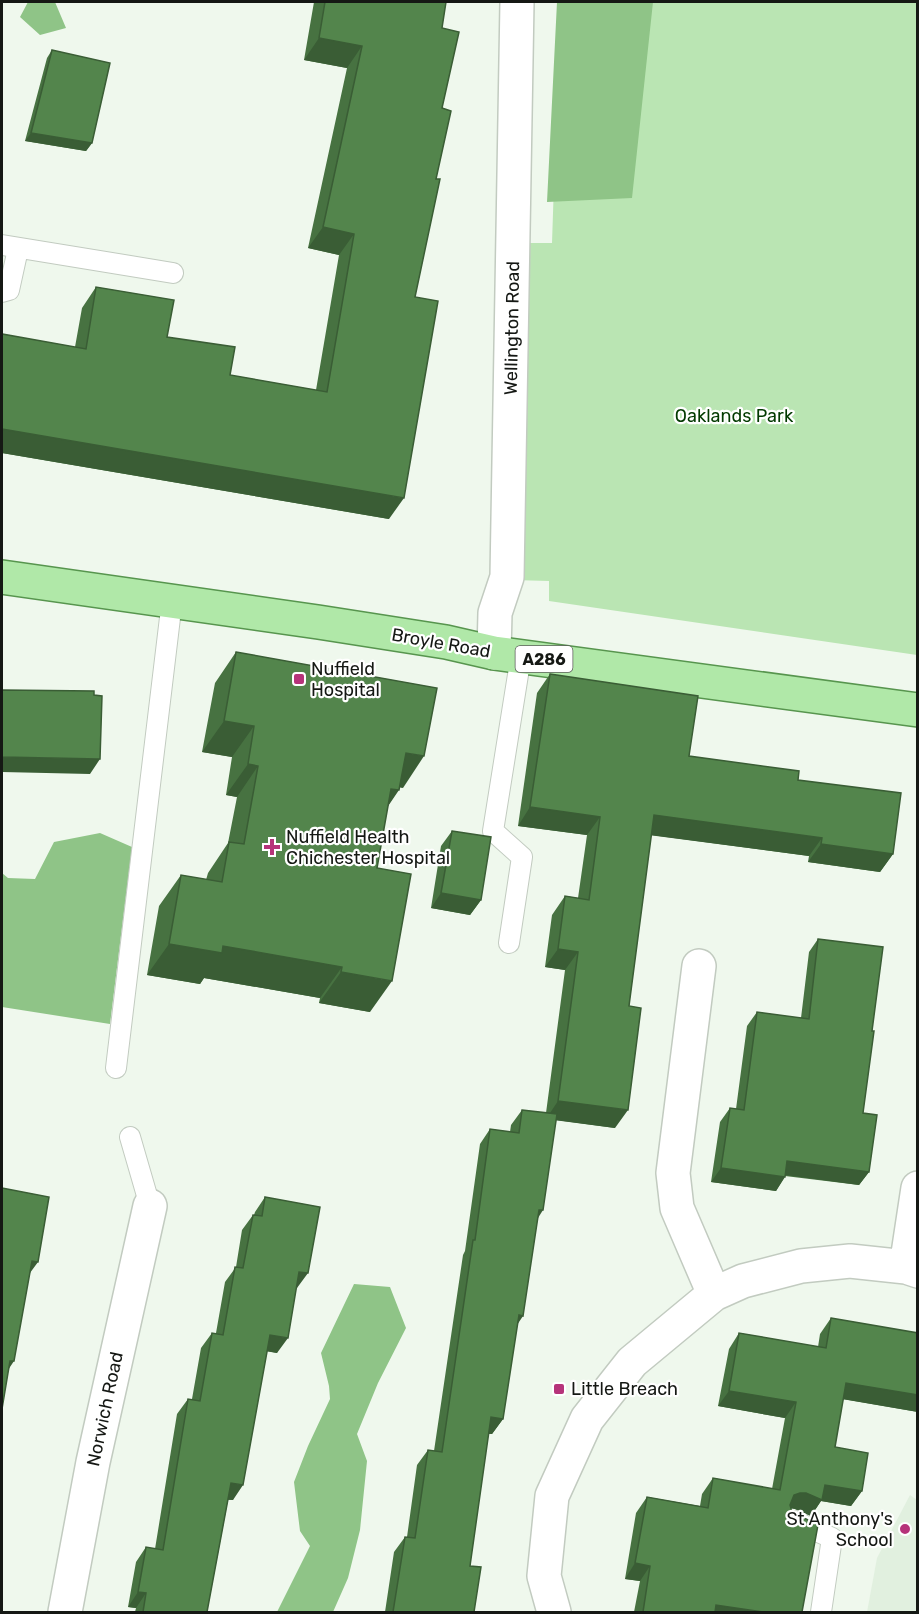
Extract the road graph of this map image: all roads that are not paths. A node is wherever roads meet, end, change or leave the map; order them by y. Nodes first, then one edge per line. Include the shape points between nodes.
1 (517, 2) edge
2 (10, 247) edge
3 (173, 273) dead end
4 (2, 292) edge
5 (2, 577) edge
6 (171, 601) junction
7 (507, 654) junction
8 (918, 710) edge
9 (509, 944) dead end
10 (699, 966) dead end
11 (116, 1068) dead end
12 (130, 1137) dead end
13 (918, 1188) edge
14 (150, 1206) joint
15 (912, 1269) edge
16 (714, 1294) junction
17 (791, 1520) edge
18 (65, 1612) edge
19 (554, 1612) edge
20 (821, 1612) edge

1 - 7 street, Wellington Road via 507,577 495,613
2 - 3 lane
2 - 4 lane via 9,290
5 - 6 main road, Broyle Road / A286
6 - 7 main road, Broyle Road / A286
6 - 11 lane
7 - 8 main road, Broyle Road / A286
7 - 9 lane via 493,831 522,858
10 - 16 street via 673,1173 677,1208
12 - 14 lane
13 - 15 street
14 - 18 street, Norwich Road via 93,1462
15 - 16 street via 850,1260 801,1266 743,1281
16 - 19 street via 632,1362 587,1419 552,1496 544,1576
17 - 20 lane via 832,1538

